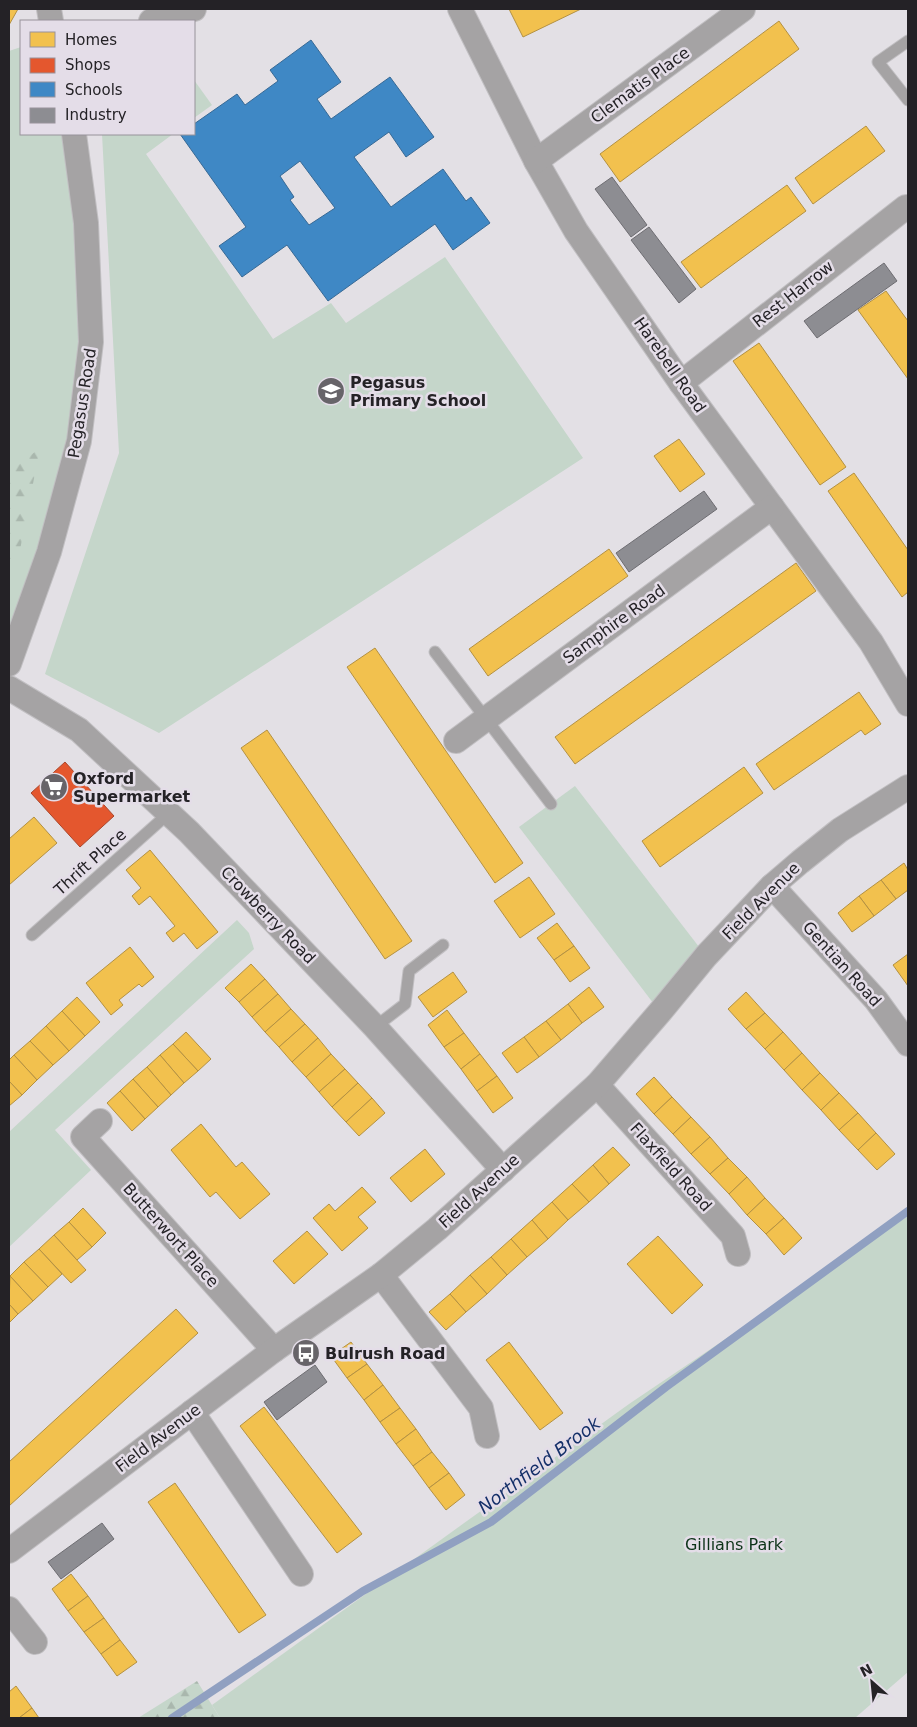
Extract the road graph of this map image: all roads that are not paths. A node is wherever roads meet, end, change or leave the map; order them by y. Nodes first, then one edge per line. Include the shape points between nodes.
1 (194, 9) edge
2 (460, 9) edge
3 (743, 9) edge
4 (155, 20) edge
5 (908, 41) edge
6 (908, 100) edge
7 (74, 135) edge
8 (536, 161) junction
9 (906, 207) dead end
10 (681, 383) junction
11 (772, 507) junction
12 (435, 652) dead end
13 (9, 664) edge
14 (9, 688) edge
15 (908, 704) edge
16 (486, 718) junction
17 (456, 741) dead end
18 (908, 787) edge
19 (551, 804) dead end
20 (168, 813) junction
21 (772, 886) junction
22 (32, 935) dead end
23 (443, 945) dead end
24 (375, 1027) junction
25 (908, 1044) edge
26 (597, 1085) junction
27 (100, 1121) dead end
28 (503, 1170) junction
29 (738, 1254) dead end
30 (381, 1275) junction
31 (274, 1350) junction
32 (192, 1412) junction
33 (486, 1436) dead end
34 (9, 1551) edge
35 (301, 1574) dead end
36 (9, 1610) edge
37 (34, 1642) dead end

1 - 4 street
2 - 8 street, Harebell Road
3 - 8 street, Clematis Place
5 - 6 lane via 878,62
7 - 13 street, Pegasus Road via 86,223 91,342 82,421 49,552
8 - 10 street, Harebell Road via 576,231
9 - 10 street, Rest Harrow
10 - 11 street, Harebell Road
11 - 15 street, Harebell Road via 871,642
11 - 16 street, Samphire Road
12 - 16 lane
14 - 20 street, Crowberry Road via 79,730
16 - 17 street, Samphire Road
16 - 19 lane
18 - 21 street, Field Avenue via 840,830
20 - 22 lane, Thrift Place
20 - 24 street, Crowberry Road
21 - 25 street, Gentian Road via 876,1000
21 - 26 street, Field Avenue via 706,956
23 - 24 lane via 409,970 405,1004
24 - 28 street, Crowberry Road
26 - 28 street, Field Avenue
26 - 29 street, Flaxfield Road via 733,1236
27 - 31 street, Butterwort Place via 83,1137
28 - 30 street, Field Avenue
30 - 31 street, Field Avenue
30 - 33 street via 480,1408
31 - 32 street, Field Avenue
32 - 34 street, Field Avenue
32 - 35 street
36 - 37 street

